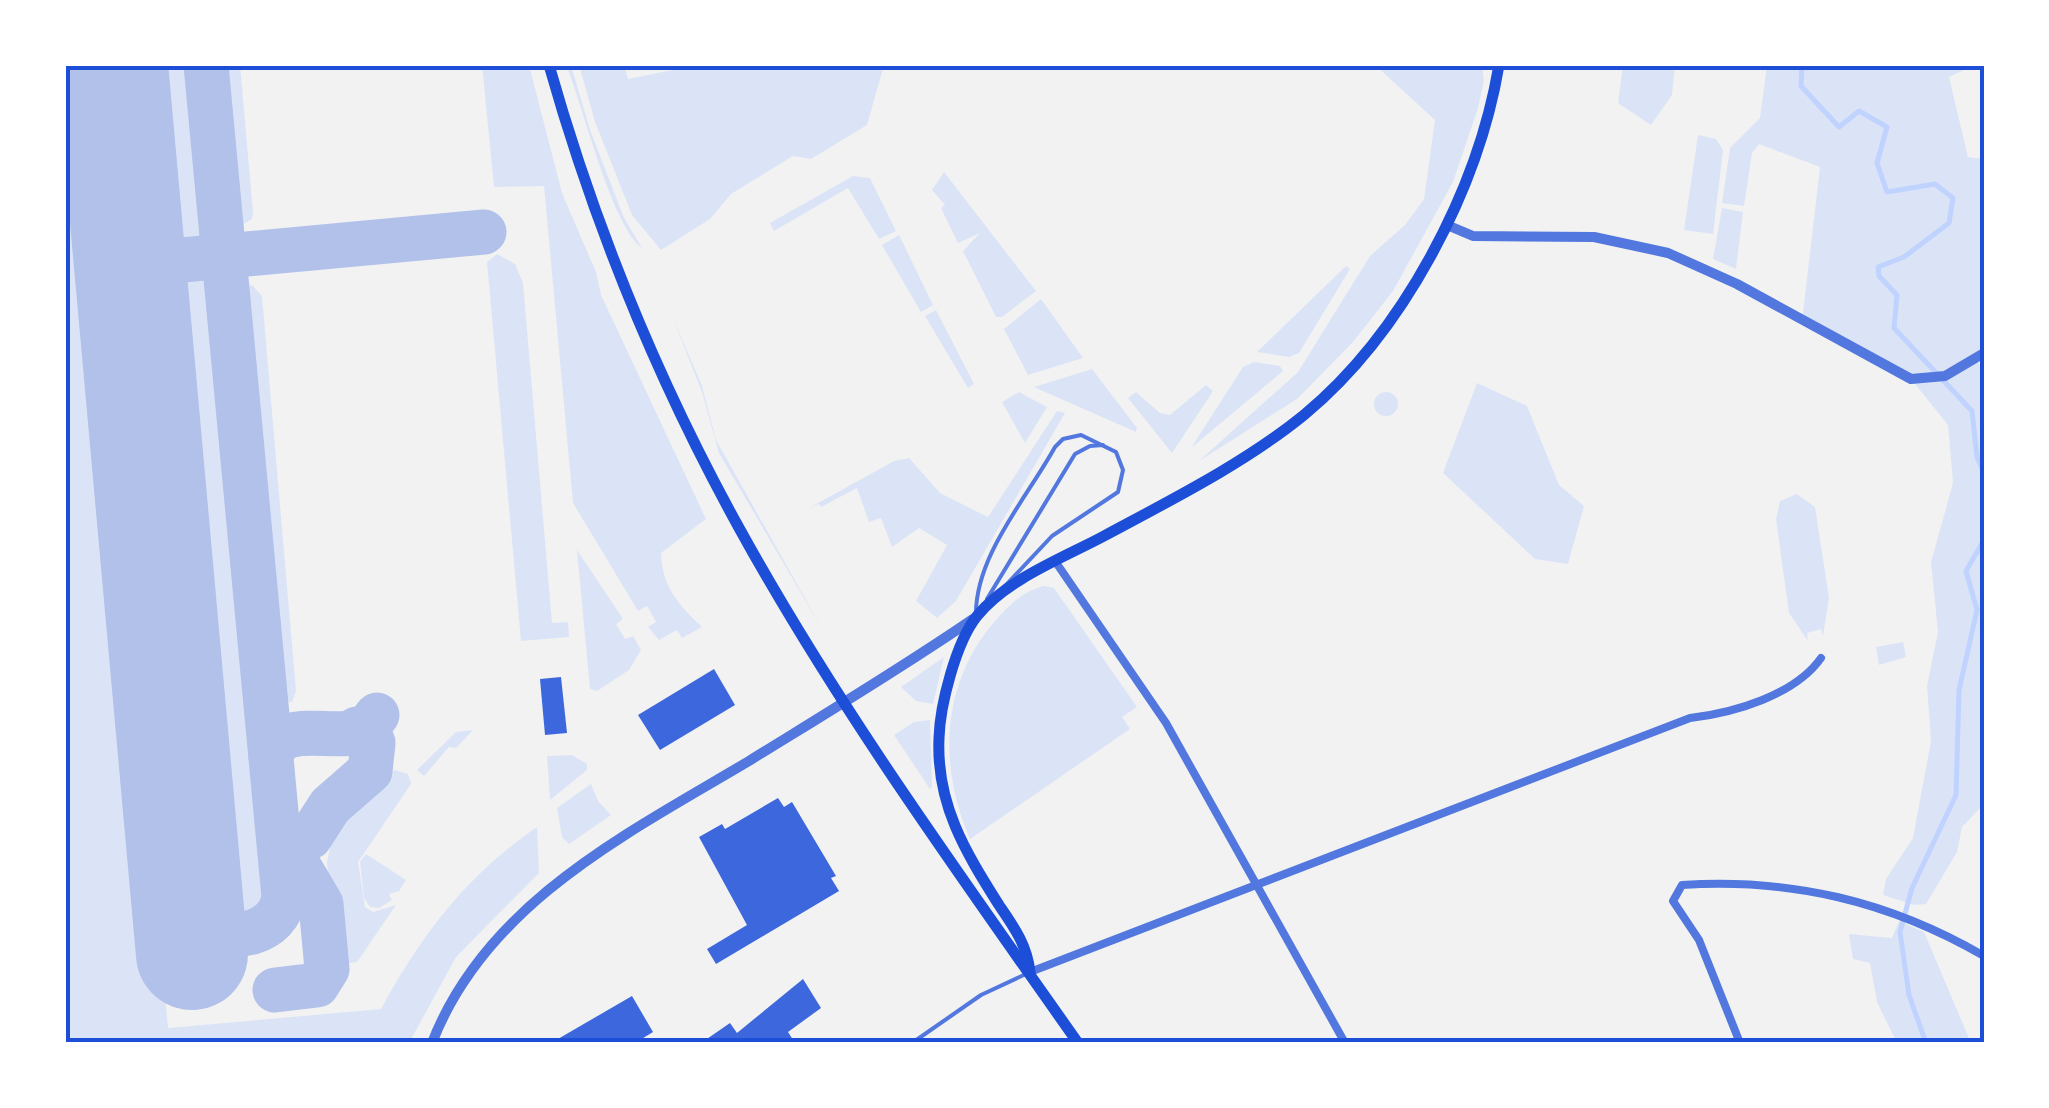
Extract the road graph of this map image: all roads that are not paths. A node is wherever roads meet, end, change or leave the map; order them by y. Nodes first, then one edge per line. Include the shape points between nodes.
1 (549, 65) edge
2 (1499, 65) edge
3 (1447, 225) junction
4 (1984, 353) edge
5 (1108, 446) junction
6 (1054, 561) junction
7 (976, 616) junction
8 (1822, 658) dead end
9 (846, 702) junction
10 (1258, 882) junction
11 (1984, 956) edge
12 (1030, 972) junction
13 (432, 1043) edge
14 (912, 1043) edge
15 (1078, 1043) edge
16 (1345, 1043) edge
17 (1740, 1043) edge

1 - 9 main road via 596,210 673,397 740,530
2 - 3 main road via 1480,150
3 - 4 street via 1473,236 1594,237 1668,253 1911,378 1960,370
3 - 6 main road via 1361,357 1302,416 1197,484
5 - 7 lane via 1075,454
5 - 7 lane via 1121,461 1118,492 1052,536
5 - 7 lane via 1074,435 1056,446 975,587
6 - 7 main road
6 - 10 street via 1166,723
7 - 9 street
7 - 12 main road via 941,714 943,792 957,838 1027,949
8 - 10 street via 1801,682
9 - 12 main road
9 - 13 street via 558,881 488,949 450,1003
10 - 12 street
10 - 16 street
11 - 17 street via 1921,923 1832,893 1762,884 1682,886 1673,901 1698,940
12 - 14 lane via 982,995
12 - 15 main road

